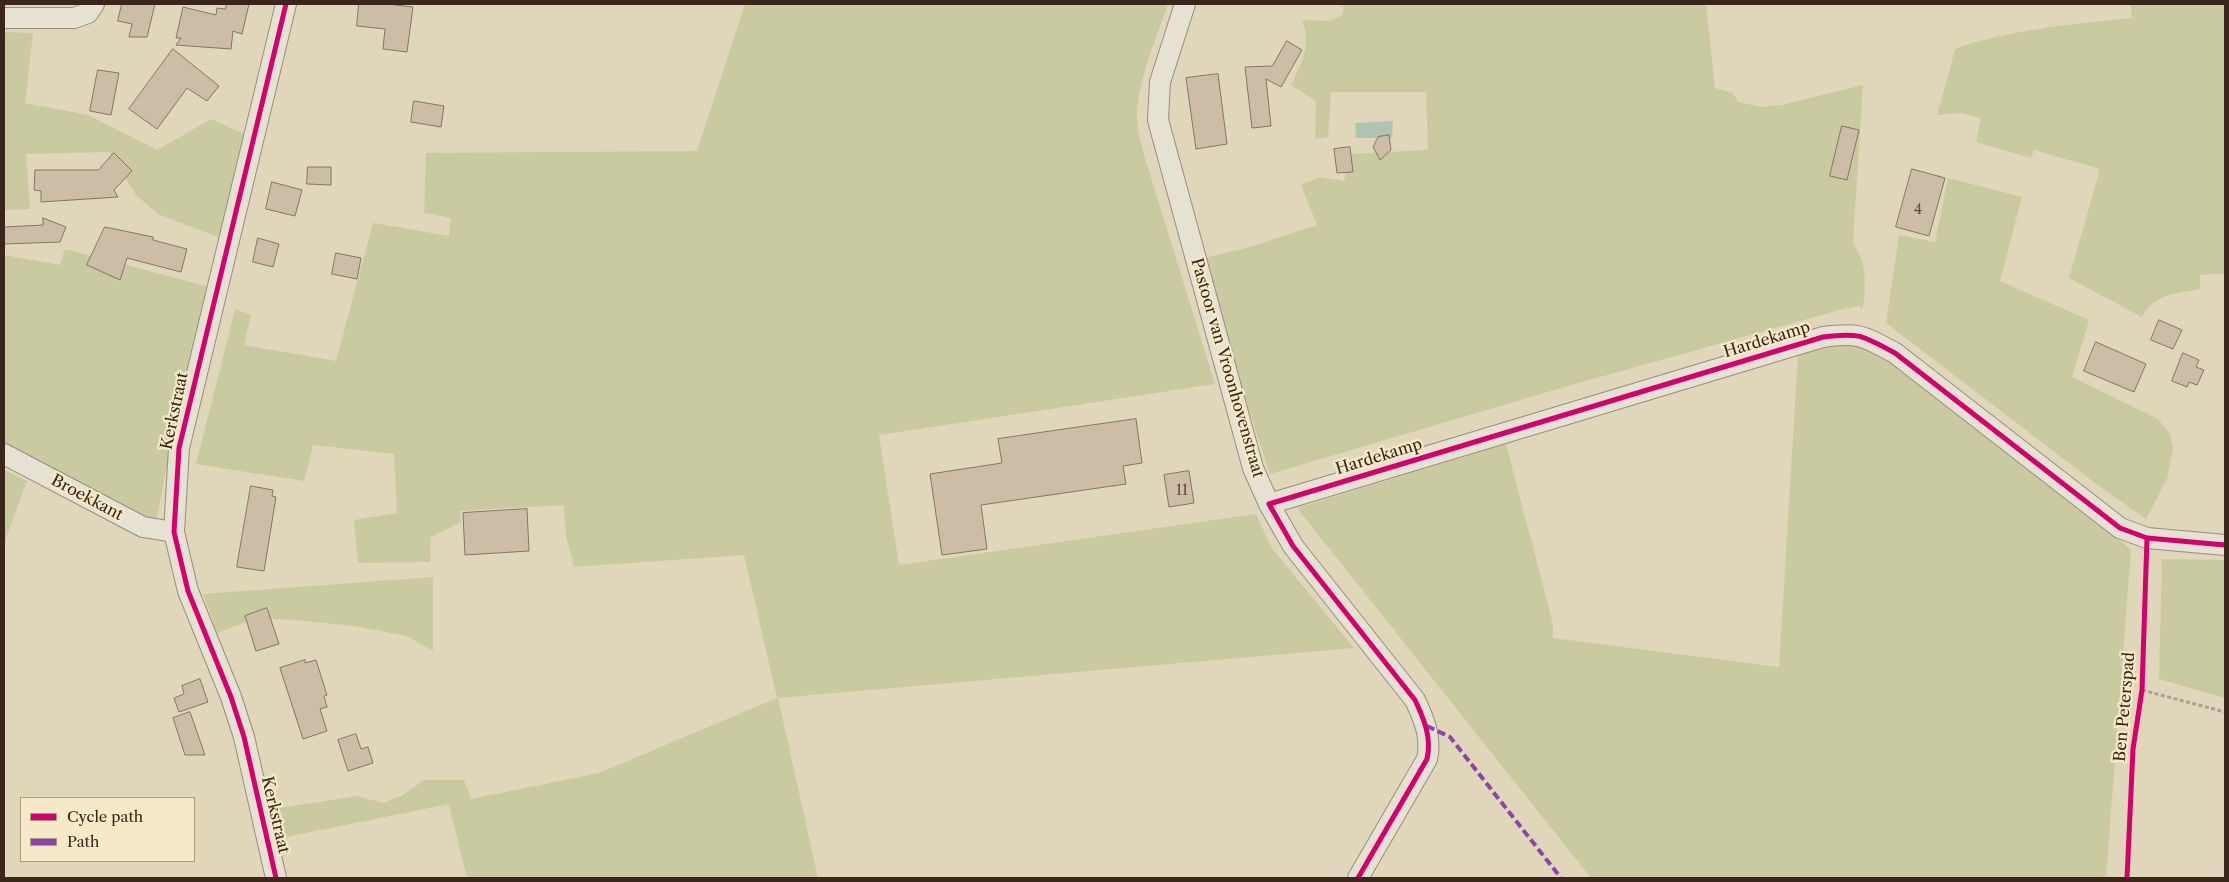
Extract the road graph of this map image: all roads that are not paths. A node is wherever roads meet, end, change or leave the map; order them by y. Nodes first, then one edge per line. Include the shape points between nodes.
1 (94, 4) edge
2 (286, 4) edge
3 (1185, 4) edge
4 (4, 18) edge
5 (4, 454) edge
6 (1269, 504) junction
7 (174, 532) junction
8 (2225, 545) edge
9 (276, 878) edge
10 (1358, 878) edge

1 - 4 street via 88,13 74,18
2 - 7 street, Kerkstraat via 181,439
3 - 6 street, Pastoor van Vroonhovenstraat via 1160,82 1158,120 1253,468
5 - 7 street, Broekkant via 143,527
6 - 8 street, Hardekamp via 1823,337 1850,334 1864,336 1895,353 2120,528 2147,538
6 - 10 street, Pastoor van Vroonhovenstraat via 1293,546 1415,700 1426,726 1430,749 1427,759
7 - 9 street, Kerkstraat via 188,591 244,737

